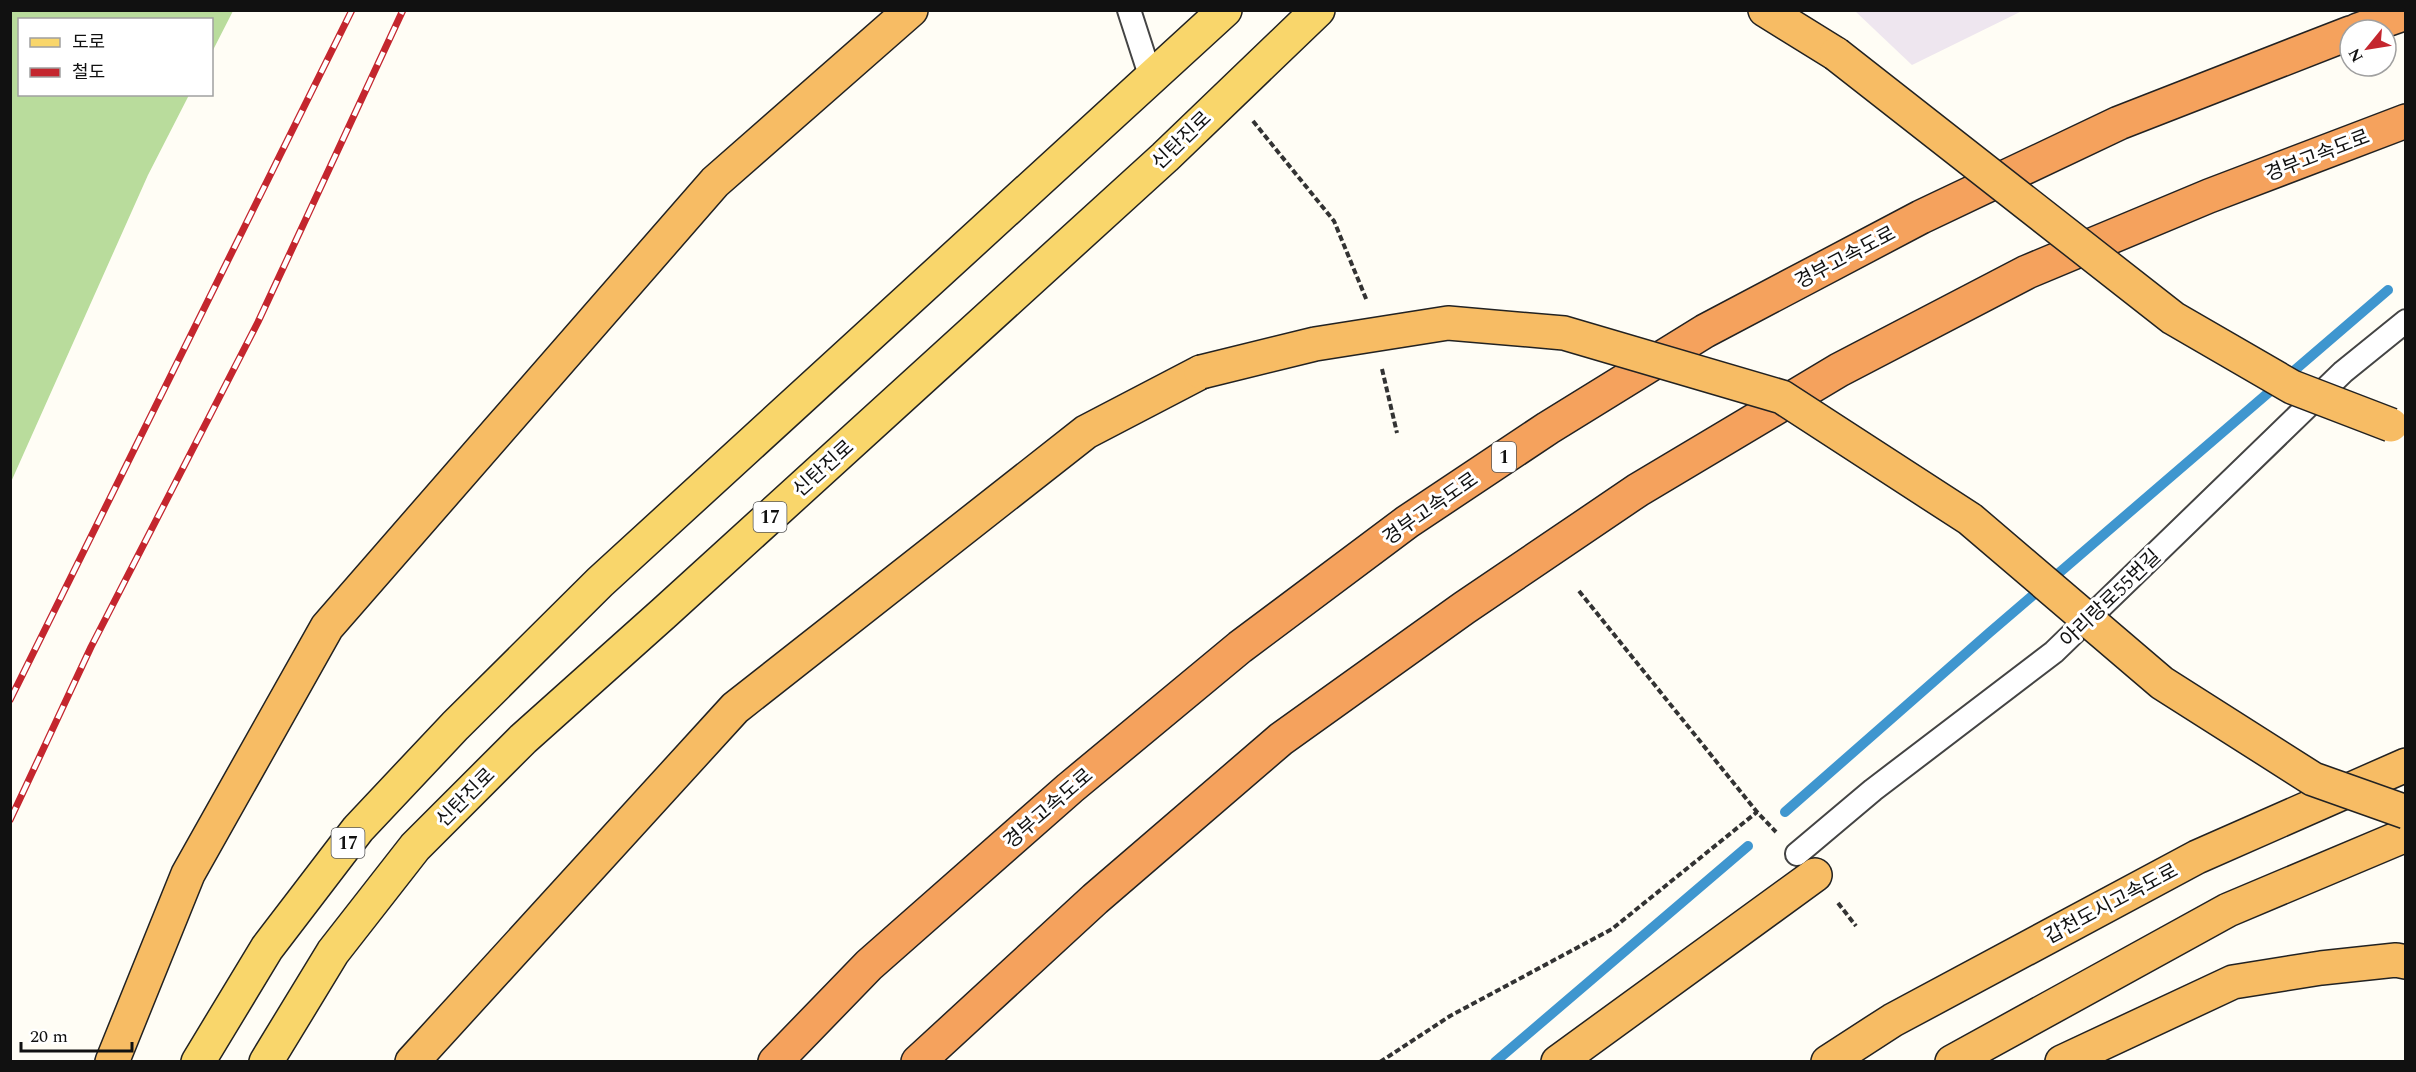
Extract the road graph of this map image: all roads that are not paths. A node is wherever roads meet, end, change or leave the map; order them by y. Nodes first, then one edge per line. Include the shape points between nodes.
1 (911, 10) edge
2 (1129, 10) edge
3 (1225, 10) edge
4 (1318, 10) edge
5 (1765, 10) edge
6 (2338, 38) edge
7 (1150, 78) junction
8 (2406, 121) edge
9 (2406, 321) edge
10 (2398, 426) edge
11 (2406, 765) edge
12 (2406, 812) edge
13 (2406, 835) edge
14 (1806, 865) joint
15 (2406, 962) edge
16 (112, 1062) edge
17 (198, 1062) edge
18 (266, 1062) edge
19 (412, 1062) edge
20 (775, 1062) edge
21 (918, 1062) edge
22 (1558, 1062) edge
23 (1828, 1062) edge
24 (1952, 1062) edge
25 (2062, 1062) edge

1 - 16 highway via 715,182 327,627 188,874
2 - 7 lane
3 - 7 main road, 17
4 - 18 main road, 신탄진로 / 17 via 1130,189 523,739 415,847 333,952
5 - 10 highway, bridge via 1836,54 2172,318 2292,387
6 - 20 highway, 경부고속도로 / 1 via 2119,123 1921,217 1705,331 1548,428 1407,522 1240,647 1070,788 869,965
7 - 17 main road, 17 via 600,582 455,726 358,829 267,948
8 - 21 highway, 경부고속도로 via 2209,196 2027,272 1839,370 1638,490 1281,739 1095,900
9 - 14 lane, 아리랑로55번길 via 2343,372 2054,652 1873,790
11 - 23 highway, 갑천도시고속도로 via 2197,857 1893,1020
12 - 19 highway, bridge via 2313,779 2162,683 1970,519 1782,397 1564,333 1448,323 1315,344 1201,372 1086,432 735,708
13 - 24 highway via 2228,910
14 - 22 highway
15 - 25 highway via 2320,968 2234,982

